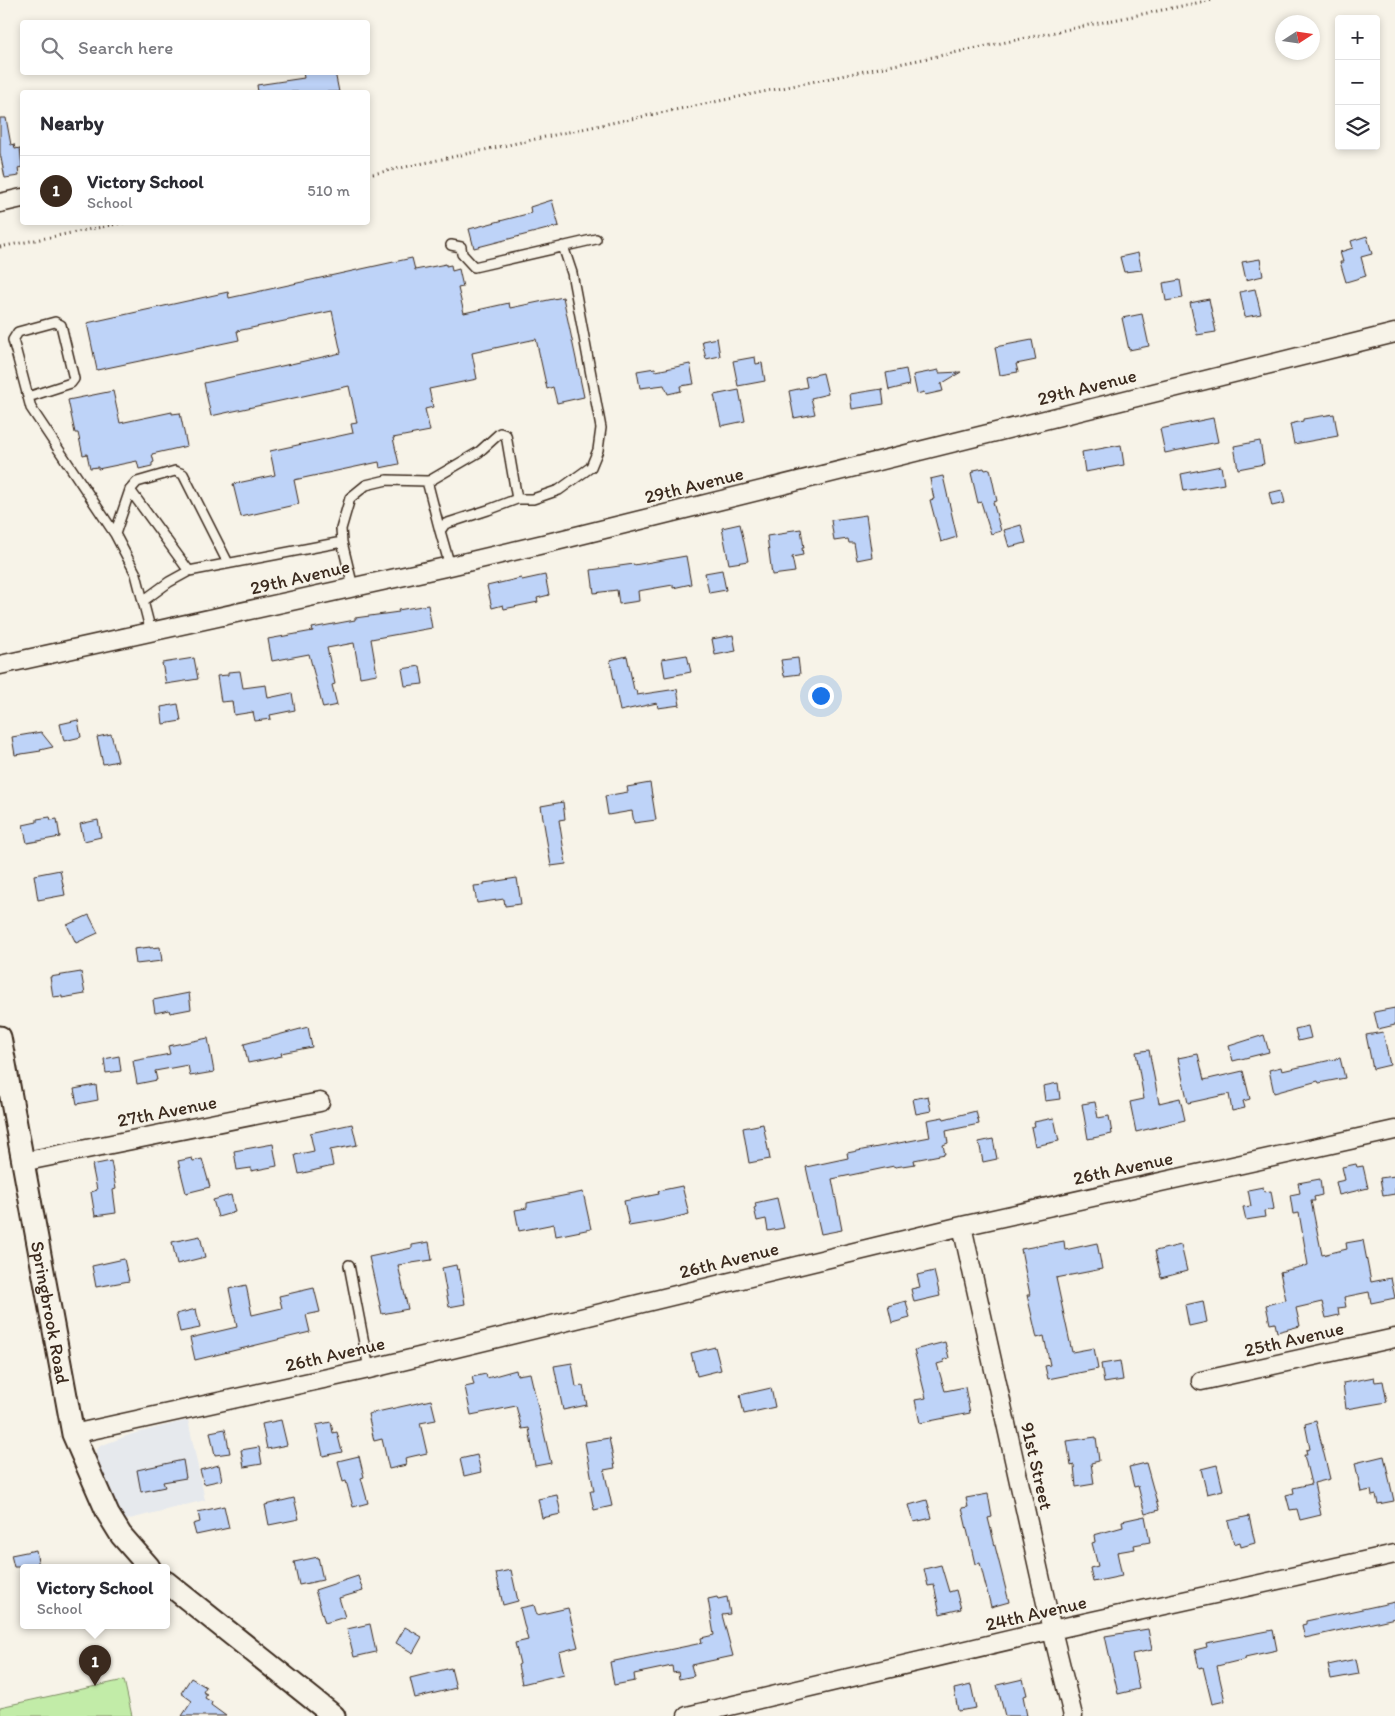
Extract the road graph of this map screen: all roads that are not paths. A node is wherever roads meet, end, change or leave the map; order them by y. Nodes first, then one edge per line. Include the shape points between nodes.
1 (20, 198) edge
2 (0, 203) edge
3 (596, 239) dead end
4 (451, 245) dead end
5 (563, 246) junction
6 (1395, 333) edge
7 (28, 397) junction
8 (427, 481) junction
9 (130, 490) junction
10 (517, 499) junction
11 (440, 531) junction
12 (115, 534) junction
13 (342, 542) junction
14 (228, 563) junction
15 (450, 566) junction
16 (189, 572) junction
17 (353, 587) junction
18 (143, 601) junction
19 (151, 632) junction
20 (0, 665) edge
21 (0, 1037) edge
22 (320, 1102) dead end
23 (1395, 1130) edge
24 (22, 1162) junction
25 (962, 1226) junction
26 (349, 1265) dead end
27 (1395, 1338) edge
28 (369, 1369) junction
29 (1201, 1381) dead end
30 (73, 1434) junction
31 (1395, 1554) edge
32 (146, 1564) edge
33 (170, 1585) edge
34 (1052, 1630) junction
35 (334, 1716) edge
36 (687, 1716) edge
37 (1073, 1716) edge

1 - 2 street
3 - 5 lane
4 - 5 lane via 460,247 474,267
5 - 10 lane via 572,272 589,358 601,428 599,443 591,467 558,490 533,499
6 - 15 street, 29th Avenue
7 - 7 lane via 14,337 18,332 55,322 61,325 74,379 71,383
7 - 12 lane via 31,408
8 - 10 lane via 479,452 503,433
8 - 11 lane
8 - 13 lane via 386,480 366,485 350,498 341,529
9 - 12 lane
9 - 14 lane via 137,482 175,470 183,474
9 - 16 lane
10 - 11 lane via 445,524
11 - 15 lane
12 - 18 lane via 136,574
13 - 14 lane
13 - 17 lane
14 - 16 lane
15 - 17 street, 29th Avenue
16 - 18 lane
17 - 19 street, 29th Avenue
18 - 19 lane
19 - 20 street, 29th Avenue
21 - 24 street, Springbrook Road
22 - 24 street, 27th Avenue
23 - 25 street, 26th Avenue
24 - 30 street, Springbrook Road
25 - 28 street, 26th Avenue
25 - 34 street, 91st Street
26 - 28 lane
27 - 29 street, 25th Avenue
28 - 30 street, 26th Avenue
30 - 32 street, Springbrook Road via 108,1514
31 - 34 street, 24th Avenue
33 - 35 street
34 - 36 street, 24th Avenue
34 - 37 street, 91st Street

